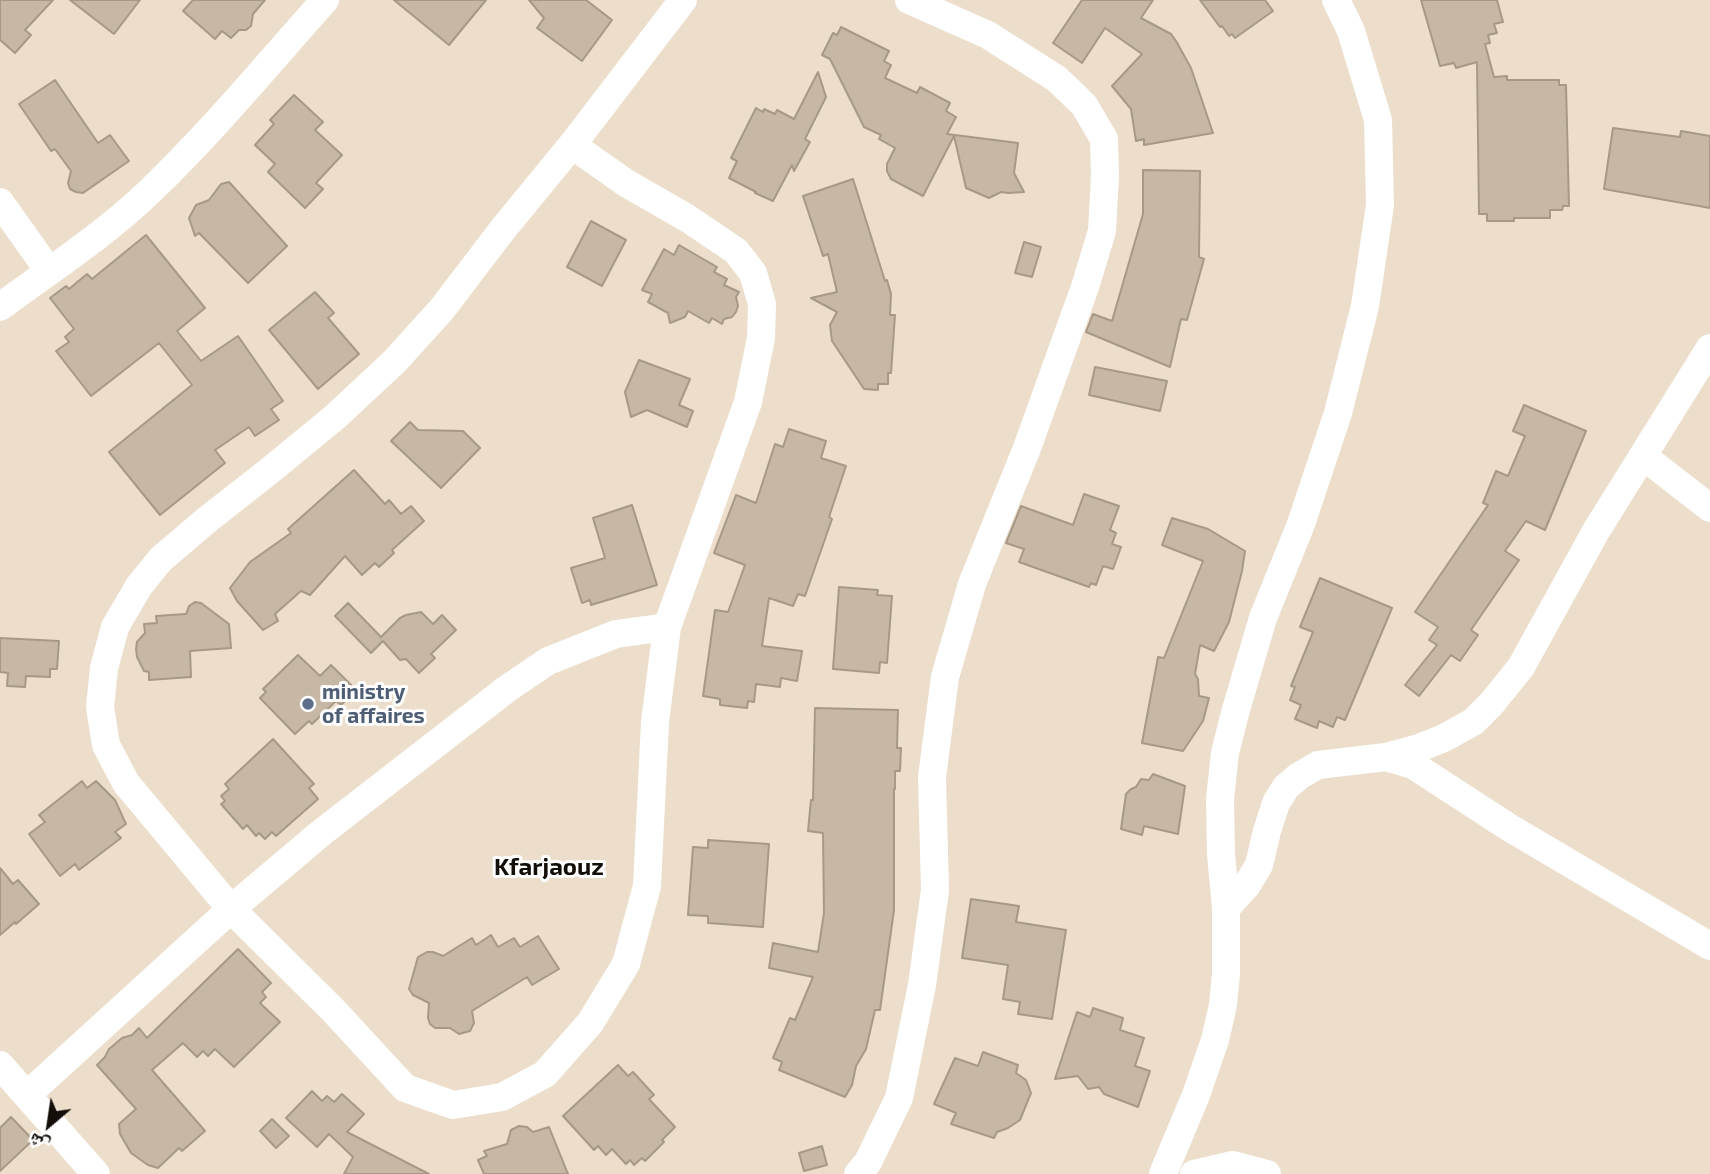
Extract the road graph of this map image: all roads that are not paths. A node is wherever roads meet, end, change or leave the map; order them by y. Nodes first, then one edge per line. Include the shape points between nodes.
1 (325, 0) edge
2 (683, 0) edge
3 (909, 0) edge
4 (1336, 0) edge
5 (572, 145) junction
6 (0, 202) edge
7 (49, 271) junction
8 (0, 307) edge
9 (1710, 348) edge
10 (1643, 456) junction
11 (1710, 508) edge
12 (667, 627) junction
13 (1386, 757) junction
14 (1226, 908) junction
15 (231, 909) junction
16 (1710, 946) edge
17 (0, 1065) edge
18 (27, 1095) junction
19 (96, 1174) edge
20 (859, 1174) edge
21 (1163, 1174) edge
22 (1194, 1174) edge
23 (1267, 1174) edge

1 - 7 street via 147,194
2 - 5 street
3 - 20 street via 988,35 1057,79 1084,105 1104,139 1105,175 1102,232 1085,288 972,584 945,677 932,777 935,890 920,996 899,1098
4 - 14 street via 1351,31 1378,120 1380,205 1365,306 1338,413 1263,618 1226,753 1220,799
5 - 12 street via 736,251 753,273 762,304 761,338 748,402
5 - 15 street via 442,309 394,361 335,416 161,559 114,627 100,707 106,745 125,783
6 - 7 street
7 - 8 street
9 - 10 street
10 - 11 street
10 - 13 street via 1521,667 1492,703 1473,722 1444,738
12 - 15 street via 616,634 548,661 321,833
12 - 15 street via 655,722 647,886 626,964 590,1023 545,1074 502,1097 453,1105 405,1088
13 - 14 street via 1318,765 1286,787 1266,831 1259,865
13 - 16 street via 1413,765
14 - 21 street via 1223,1005 1196,1095
15 - 18 street
17 - 18 street
18 - 19 street
22 - 23 street via 1233,1164

